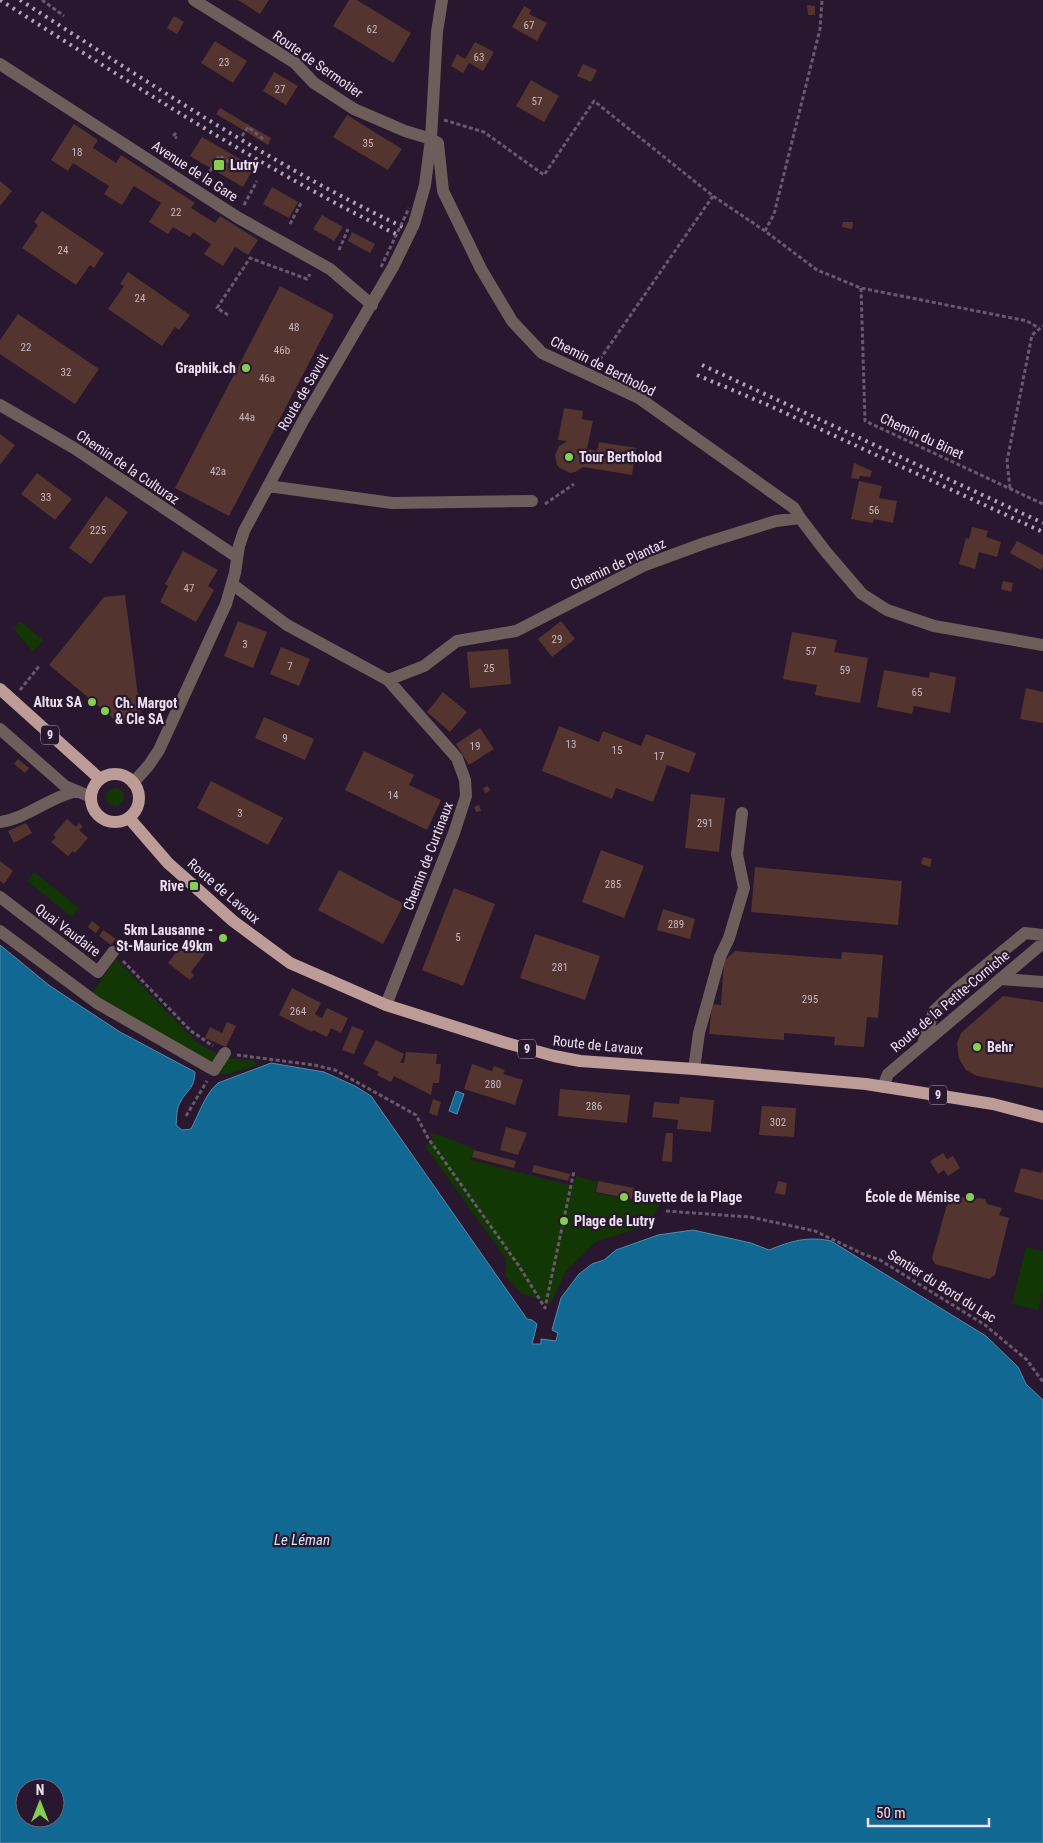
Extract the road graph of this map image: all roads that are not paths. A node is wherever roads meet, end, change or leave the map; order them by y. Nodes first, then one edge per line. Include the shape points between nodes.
1 (194, 0) edge
2 (442, 0) edge
3 (0, 64) edge
4 (431, 138) junction
5 (372, 305) junction
6 (0, 405) edge
7 (268, 486) junction
8 (532, 502) dead end
9 (800, 518) junction
10 (237, 557) junction
11 (232, 584) junction
12 (1043, 644) edge
13 (388, 680) junction
14 (0, 690) edge
15 (0, 729) edge
16 (100, 780) junction
17 (134, 783) junction
18 (77, 791) junction
19 (91, 797) junction
20 (742, 813) dead end
21 (129, 818) junction
22 (0, 822) edge
23 (0, 897) edge
24 (0, 931) edge
25 (1043, 935) edge
26 (1043, 943) edge
27 (113, 952) road end
28 (1000, 979) junction
29 (1043, 982) edge
30 (386, 1005) junction
31 (923, 1044) junction
32 (224, 1053) road end
33 (694, 1069) junction
34 (883, 1087) junction
35 (1043, 1117) edge

1 - 4 street, Route de Sermotier via 295,62 314,83 354,109 405,131
2 - 4 street, Route de Savuit
3 - 5 street, Avenue de la Gare via 237,217 330,269
4 - 5 street, Route de Savuit via 425,185 416,218
4 - 9 street, Chemin de Bertholod via 438,143 443,191 480,269 512,321 542,354 639,398 794,508
5 - 7 street, Route de Savuit
6 - 10 street, Chemin de la Culturaz via 74,448
7 - 8 street via 392,503
7 - 10 street, Route de Savuit via 244,531
9 - 12 street via 862,594 887,610 934,626
9 - 13 street, Chemin de Plantaz via 767,524 645,565 516,631 457,641 424,666
10 - 11 street, Route de Savuit
11 - 13 street via 287,625
11 - 17 street, Route de Savuit via 221,617 158,750
13 - 30 street, Chemin de Curtinaux via 457,758 465,780 466,796
14 - 16 main road, 9
15 - 18 street via 65,786
16 - 17 main road via 114,774
16 - 19 main road via 95,784
17 - 21 main road via 138,805
18 - 19 street
18 - 22 street via 14,820
19 - 21 main road via 100,817 115,822
20 - 33 street via 737,854 744,888 699,1033
21 - 30 main road, Route de Lavaux / 9 via 168,863 233,921 290,963
23 - 27 street, Quai Vaudaire via 98,972
24 - 32 street via 97,1003 214,1070
25 - 31 street via 1025,934 956,990 934,1011
26 - 28 street, Route de la Petite-Corniche
28 - 29 street
28 - 31 street, Route de la Petite-Corniche
30 - 33 main road, Route de Lavaux / 9 via 554,1056 580,1061
31 - 34 street, Route de la Petite-Corniche via 888,1074
33 - 34 main road, Route de Lavaux / 9
34 - 35 main road, Route de Lavaux / 9 via 993,1104

